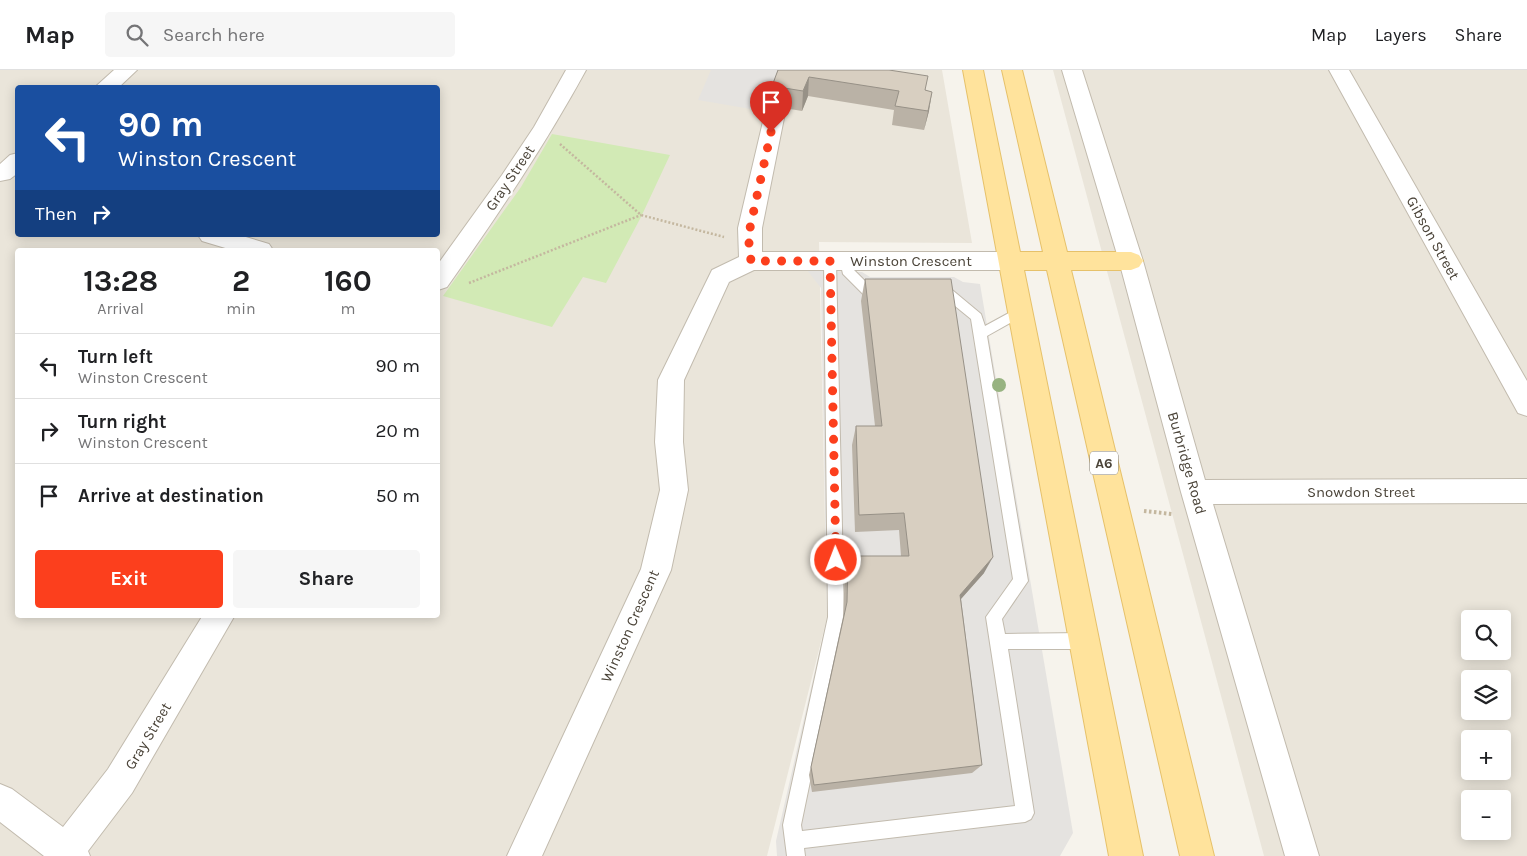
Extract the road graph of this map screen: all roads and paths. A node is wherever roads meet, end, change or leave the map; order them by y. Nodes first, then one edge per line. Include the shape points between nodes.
1 (128, 70) edge
2 (576, 70) edge
3 (973, 70) edge
4 (1012, 70) edge
5 (1072, 70) edge
6 (1339, 70) edge
7 (108, 85) edge
8 (775, 113) dead end
9 (543, 129) junction
10 (641, 215) junction
11 (217, 237) edge
12 (254, 248) edge
13 (750, 252) junction
14 (838, 261) junction
15 (1012, 261) junction
16 (1057, 261) junction
17 (1131, 261) junction
18 (440, 278) edge
19 (463, 286) dead end
20 (928, 292) edge
21 (898, 293) edge
22 (1022, 311) junction
23 (980, 334) junction
24 (1527, 405) edge
25 (1195, 492) junction
26 (1527, 492) edge
27 (1140, 510) dead end
28 (1178, 514) dead end
29 (218, 618) edge
30 (1085, 641) junction
31 (999, 642) junction
32 (0, 801) edge
33 (795, 848) edge
34 (70, 854) edge
35 (524, 856) edge
36 (1126, 856) edge
37 (1197, 856) edge
38 (1302, 856) edge

1 - 7 street
2 - 9 street, Gray Street
3 - 15 main road
4 - 16 main road, A6
5 - 17 street, Burbridge Road
6 - 24 street, Gibson Street
8 - 13 street
9 - 10 path
9 - 18 street, Gray Street
10 - 13 path
10 - 19 path
11 - 12 street
13 - 14 street, Winston Crescent
13 - 35 street, Winston Crescent via 720,276 671,380 669,442 674,490 656,570
14 - 15 street, Winston Crescent
14 - 21 lane via 869,293
14 - 33 lane via 836,617 792,825
15 - 16 main road
15 - 22 main road
16 - 17 main road
16 - 37 main road, A6
17 - 25 street, Burbridge Road
20 - 23 lane via 947,292 977,318
22 - 23 lane
22 - 30 main road
23 - 31 lane via 1021,581 994,617
25 - 26 street, Snowdon Street
25 - 38 street, Burbridge Road
27 - 28 path
29 - 34 street, Gray Street via 120,781
30 - 31 lane
30 - 36 main road
31 - 33 lane via 1025,813
32 - 34 street

